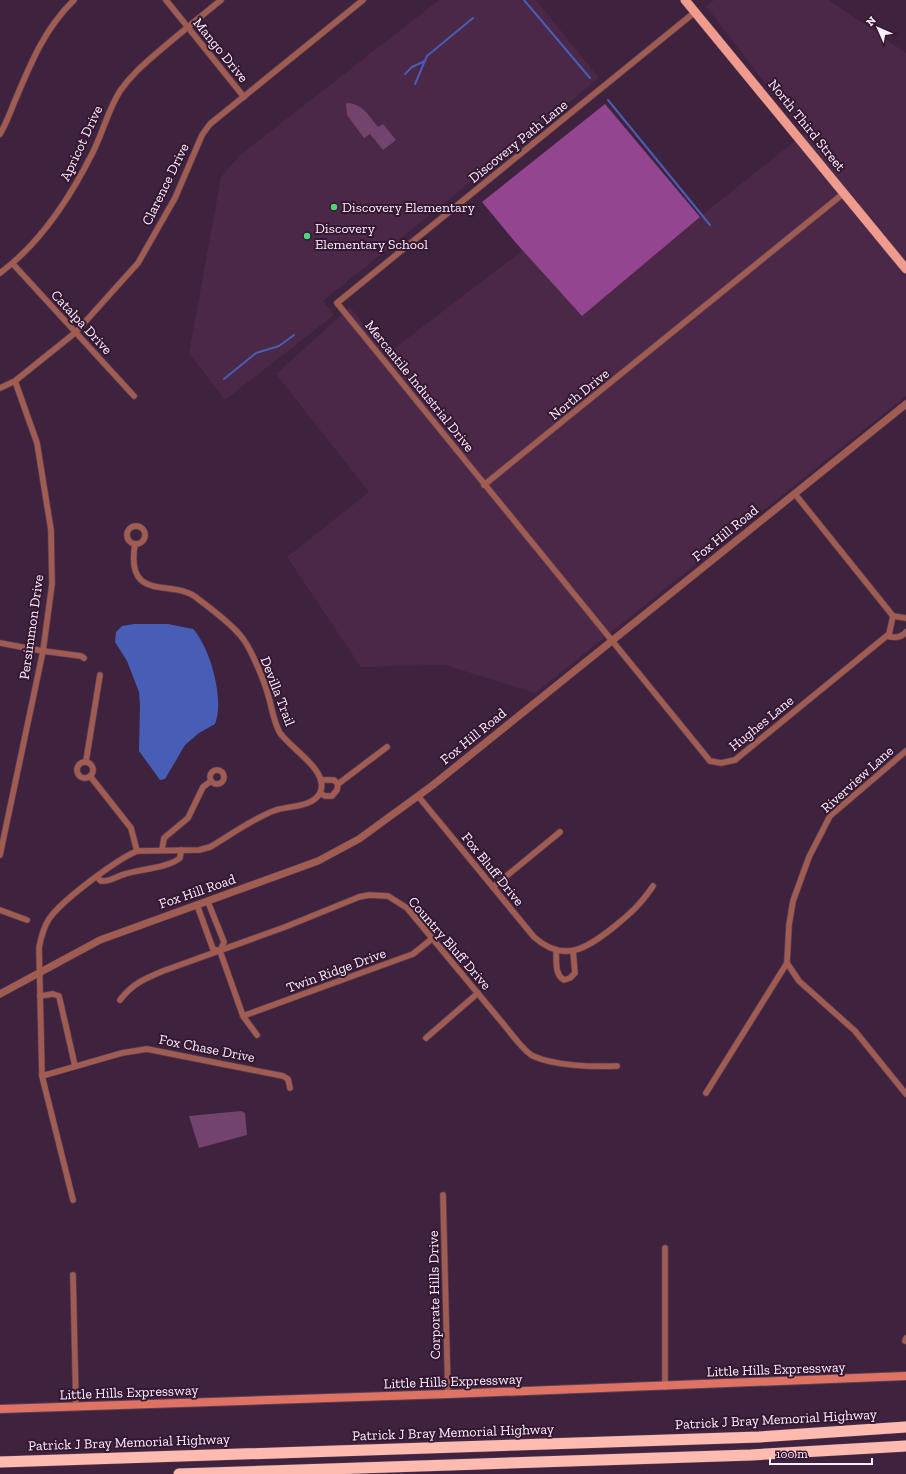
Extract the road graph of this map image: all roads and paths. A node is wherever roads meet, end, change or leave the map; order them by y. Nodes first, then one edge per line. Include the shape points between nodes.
1 (74, 0) edge
2 (166, 0) edge
3 (221, 0) edge
4 (363, 0) edge
5 (686, 0) edge
6 (695, 12) junction
7 (187, 27) junction
8 (244, 97) junction
9 (0, 134) edge
10 (844, 193) junction
11 (13, 264) junction
12 (906, 269) edge
13 (0, 273) edge
14 (337, 303) joint
15 (76, 332) junction
16 (15, 381) junction
17 (0, 388) edge
18 (134, 396) dead end
19 (906, 404) edge
20 (484, 485) junction
21 (795, 494) junction
22 (135, 544) dead end
23 (893, 616) junction
24 (906, 618) edge
25 (906, 632) edge
26 (887, 636) junction
27 (612, 641) junction
28 (0, 643) edge
29 (42, 651) junction
30 (84, 658) dead end
31 (100, 674) dead end
32 (387, 747) dead end
33 (906, 751) edge
34 (86, 761) junction
35 (90, 776) junction
36 (321, 780) junction
37 (211, 781) dead end
38 (338, 784) junction
39 (320, 792) junction
40 (418, 796) junction
41 (560, 832) dead end
42 (162, 850) junction
43 (181, 850) junction
44 (137, 851) junction
45 (0, 855) edge
46 (97, 877) junction
47 (653, 886) dead end
48 (493, 887) junction
49 (208, 902) junction
50 (197, 905) junction
51 (0, 910) edge
52 (26, 920) dead end
53 (432, 938) junction
54 (556, 950) junction
55 (220, 951) junction
56 (572, 951) junction
57 (787, 962) junction
58 (40, 972) junction
59 (478, 993) junction
60 (0, 994) edge
61 (40, 996) junction
62 (120, 1000) dead end
63 (244, 1016) junction
64 (257, 1035) dead end
65 (426, 1038) dead end
66 (75, 1066) junction
67 (617, 1066) dead end
68 (42, 1076) junction
69 (290, 1088) dead end
70 (706, 1093) dead end
71 (906, 1094) edge
72 (443, 1195) dead end
73 (73, 1200) dead end
74 (665, 1248) dead end
75 (73, 1275) dead end
76 (906, 1376) edge
77 (665, 1386) junction
78 (448, 1394) junction
79 (76, 1406) junction
80 (0, 1409) edge
81 (906, 1427) edge
82 (906, 1446) edge
83 (0, 1462) edge
84 (179, 1474) edge

1 - 9 street via 58,16 45,35
2 - 7 street, Mango Drive
3 - 7 street, Apricot Drive
4 - 8 street, Clarence Drive
5 - 6 main road, North Third Street
6 - 10 main road, North Third Street
6 - 14 street, Discovery Path Lane
7 - 8 street, Mango Drive
7 - 11 street, Apricot Drive via 132,75 110,108 94,150 73,189 45,229
8 - 15 street, Clarence Drive via 210,124 202,135 175,198 138,263
10 - 12 main road, North Third Street
10 - 20 street, North Drive
11 - 13 street, Apricot Drive
11 - 15 street, Catalpa Drive
14 - 20 street, Mercantile Industrial Drive
15 - 16 street, Clarence Drive
15 - 18 street, Catalpa Drive
16 - 17 street, Clarence Drive
16 - 29 street, Persimmon Drive via 37,443 51,530 52,584
19 - 21 street, Fox Hill Road
20 - 27 street
21 - 23 street
21 - 27 street, Fox Hill Road
22 - 36 street, Devilla Trail via 134,565 144,581 156,588 192,594 241,636 264,681 279,731 315,769
23 - 24 street
23 - 26 street via 892,628
25 - 26 street via 903,636 894,638
26 - 27 street, Hughes Lane via 735,760 722,763 710,760
27 - 40 street, Fox Hill Road
28 - 29 street
29 - 30 street
29 - 45 street, Persimmon Drive
31 - 34 street
32 - 38 street
33 - 57 street, Riverview Lane via 830,816 823,828 793,901
34 - 35 street via 93,768
34 - 35 street via 79,764 77,772 82,777
35 - 44 street via 130,828
36 - 38 street via 334,780
36 - 39 street
37 - 42 street via 203,787 188,818 164,838
38 - 39 street via 332,796 325,796
39 - 43 street via 313,800 270,813 210,847
40 - 48 street, Fox Bluff Drive
40 - 49 street, Fox Hill Road via 358,839 318,861
41 - 48 street
42 - 43 street
42 - 44 street
43 - 46 street via 180,858 173,862 135,871 108,881 102,881
44 - 46 street via 113,863
46 - 58 street via 50,918 41,938
47 - 56 street, Fox Bluff Drive via 639,906 610,930 591,945
48 - 54 street, Fox Bluff Drive via 534,937
49 - 50 street, Fox Hill Road
49 - 55 street via 224,942
50 - 55 street via 213,949
50 - 58 street, Fox Hill Road via 100,940
51 - 52 street
53 - 55 street, Country Bluff Drive via 407,908 396,900 381,895 369,895
53 - 59 street, Country Bluff Drive
53 - 63 street, Twin Ridge Drive via 413,954
54 - 56 street, Fox Bluff Drive
54 - 56 street via 557,970 559,977 564,980 575,973
55 - 62 street, Country Bluff Drive via 144,979 128,989
55 - 63 street
57 - 70 street, Riverview Lane
57 - 71 street via 799,981 855,1031
58 - 60 street, Fox Hill Road
58 - 61 street
59 - 65 street
59 - 67 street, Country Bluff Drive via 532,1055 553,1061 598,1067
61 - 66 street via 58,996
61 - 68 street
63 - 64 street
66 - 68 street, Fox Chase Drive
66 - 69 street, Fox Chase Drive via 147,1049 283,1076 288,1079
68 - 73 street
72 - 78 street, Corporate Hills Drive
74 - 77 street
75 - 79 street
76 - 77 main road, Little Hills Expressway
77 - 78 main road, Little Hills Expressway
78 - 79 main road, Little Hills Expressway
79 - 80 main road, Little Hills Expressway
81 - 83 highway, Patrick J Bray Memorial Highway via 744,1437
82 - 84 highway via 736,1456

